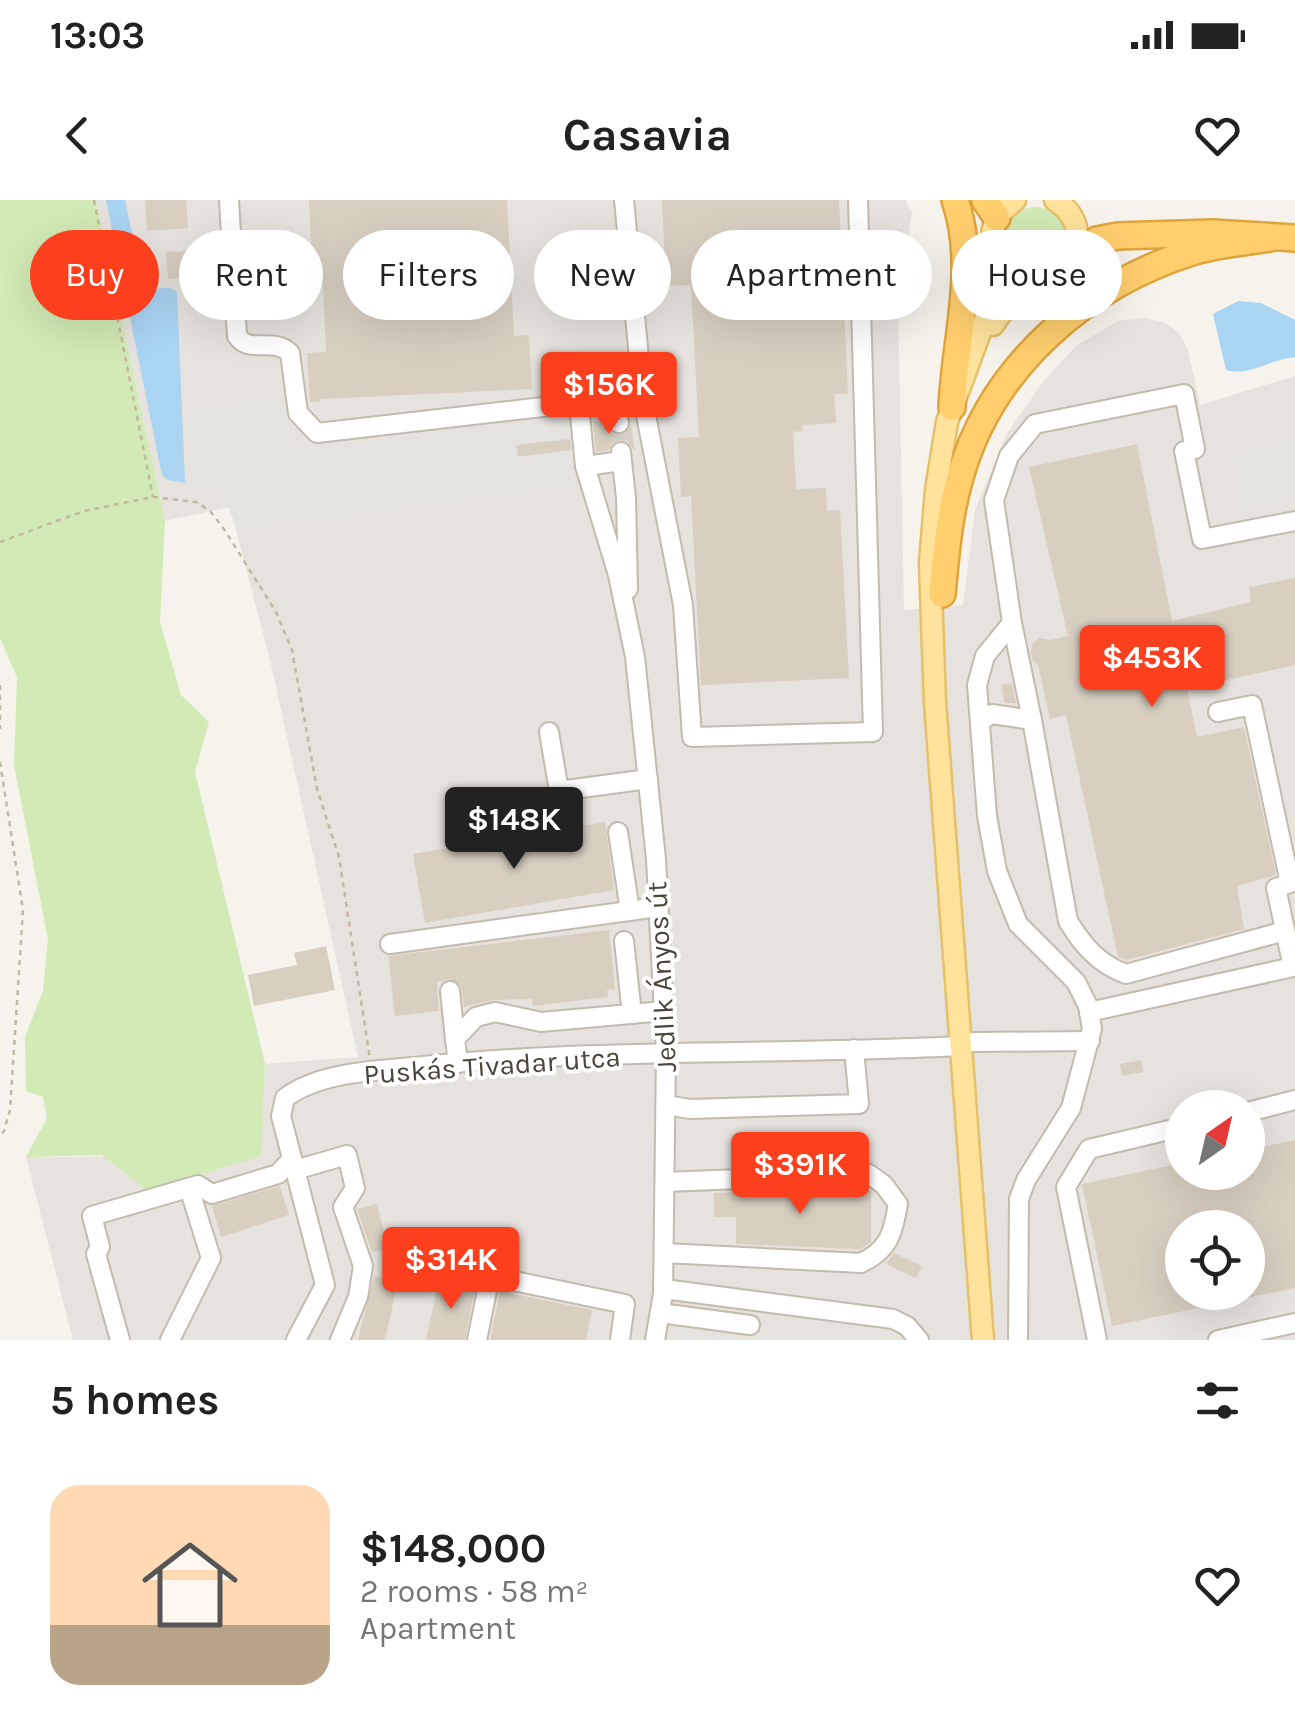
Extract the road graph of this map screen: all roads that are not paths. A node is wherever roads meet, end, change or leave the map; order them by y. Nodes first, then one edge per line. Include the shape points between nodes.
1 (228, 200) edge
2 (624, 200) edge
3 (858, 200) edge
4 (955, 200) edge
5 (1055, 200) edge
6 (1069, 208) edge
7 (1283, 238) edge
8 (1122, 242) edge
9 (985, 320) edge
10 (996, 320) edge
11 (578, 395) junction
12 (952, 407) junction
13 (619, 422) tunnel mouth
14 (585, 466) junction
15 (1295, 522) edge
16 (942, 594) junction
17 (628, 615) junction
18 (1012, 623) junction
19 (1218, 712) dead end
20 (1032, 720) junction
21 (980, 721) junction
22 (549, 732) dead end
23 (648, 779) junction
24 (618, 832) dead end
25 (658, 907) junction
26 (630, 910) junction
27 (1285, 931) junction
28 (624, 941) dead end
29 (390, 944) dead end
30 (1294, 967) edge
31 (450, 992) dead end
32 (664, 1010) junction
33 (1089, 1012) junction
34 (632, 1014) junction
35 (455, 1039) junction
36 (1090, 1042) junction
37 (967, 1044) junction
38 (854, 1049) junction
39 (666, 1053) junction
40 (458, 1062) junction
41 (1295, 1100) edge
42 (666, 1104) junction
43 (1265, 1108) edge
44 (1165, 1131) edge
45 (294, 1165) junction
46 (665, 1182) junction
47 (189, 1188) junction
48 (664, 1253) junction
49 (438, 1262) dead end
50 (490, 1276) junction
51 (664, 1289) junction
52 (754, 1301) junction
53 (660, 1313) junction
54 (1295, 1323) edge
55 (751, 1332) edge
56 (120, 1340) edge
57 (170, 1340) edge
58 (296, 1340) edge
59 (340, 1340) edge
60 (477, 1340) edge
61 (620, 1340) edge
62 (655, 1340) edge
63 (919, 1340) edge
64 (983, 1340) edge
65 (992, 1340) edge
66 (1018, 1340) edge
67 (1097, 1340) edge
68 (1218, 1340) edge

1 - 11 street via 237,336 249,346 276,344 290,353 298,413 317,433 551,406
2 - 3 street via 642,400 683,605 692,737 872,732
4 - 12 highway via 965,279
5 - 6 main road
7 - 8 highway via 1212,233
7 - 16 highway via 1198,250 1139,272 1080,308 1029,354 1001,390 962,471
9 - 12 main road
10 - 16 main road via 959,412 943,495
11 - 13 street via 604,392
11 - 14 street
12 - 37 main road via 936,490 930,596
14 - 17 street
14 - 17 street via 622,457
15 - 18 street via 1202,539 1184,451 1195,449 1184,394 1035,424 1009,456 994,500
16 - 37 main road
17 - 23 street, Jedlik Ányos út
18 - 20 street
18 - 21 street via 985,656 977,684
19 - 27 street via 1252,704 1290,884 1276,888
20 - 21 street via 992,714
20 - 27 street via 1068,921 1106,967 1126,974
21 - 33 street via 997,871 1018,924 1076,982
22 - 23 street via 560,792
23 - 25 street, Jedlik Ányos út
24 - 26 street
25 - 26 street
25 - 32 street, Jedlik Ányos út
26 - 29 street
27 - 30 street
28 - 34 street
30 - 33 street
31 - 35 street
32 - 34 street
32 - 39 street, Jedlik Ányos út
33 - 36 street
34 - 35 street via 541,1022 495,1012 476,1017
35 - 40 street
36 - 37 street, Puskás Tivadar utca
36 - 66 street via 1070,1108 1019,1199
37 - 38 street, Puskás Tivadar utca
37 - 64 main road
37 - 65 main road
38 - 39 street, Puskás Tivadar utca
38 - 42 street via 859,1104
39 - 40 street, Puskás Tivadar utca
39 - 42 street, Jedlik Ányos út
40 - 45 street, Puskás Tivadar utca via 302,1086 285,1098 282,1116
41 - 43 street
42 - 46 street, Jedlik Ányos út
44 - 67 street via 1089,1149 1066,1187
45 - 47 street via 212,1194
45 - 58 street via 325,1285
45 - 59 street via 347,1155 355,1188 343,1208 363,1266
46 - 48 street, Jedlik Ányos út
46 - 48 street via 869,1174 898,1204 892,1237 880,1255 861,1263
47 - 56 street via 92,1216
47 - 57 street via 211,1258
48 - 51 street, Jedlik Ányos út
49 - 50 street
50 - 60 street
50 - 61 street via 625,1304
51 - 52 street
51 - 53 street, Jedlik Ányos út
52 - 55 street
52 - 63 street via 892,1319
53 - 55 street
53 - 62 street, Jedlik Ányos út
54 - 68 street

